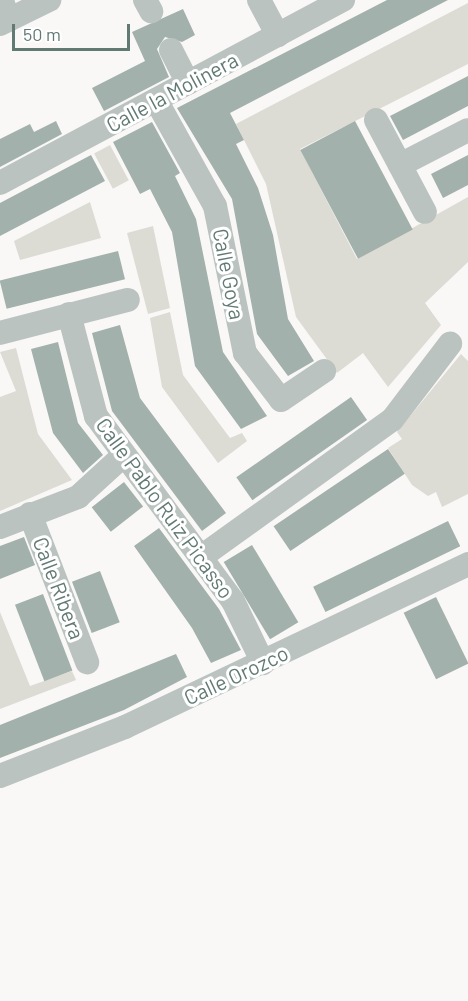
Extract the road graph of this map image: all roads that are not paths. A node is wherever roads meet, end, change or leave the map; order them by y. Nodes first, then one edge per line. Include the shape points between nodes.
1 (48, 0) edge
2 (259, 0) edge
3 (343, 0) edge
4 (3, 15) edge
5 (278, 35) junction
6 (171, 50) dead end
7 (188, 83) junction
8 (156, 100) junction
9 (376, 120) dead end
10 (468, 130) edge
11 (400, 165) junction
12 (0, 183) edge
13 (424, 212) dead end
14 (128, 300) dead end
15 (69, 314) junction
16 (0, 333) edge
17 (450, 344) dead end
18 (324, 371) dead end
19 (124, 455) junction
20 (30, 514) junction
21 (0, 527) edge
22 (201, 557) junction
23 (468, 564) edge
24 (87, 662) dead end
25 (263, 663) junction
26 (0, 776) edge

1 - 4 street
2 - 5 street
3 - 5 street, Calle la Molinera
5 - 7 street, Calle la Molinera
6 - 7 street
7 - 8 street, Calle la Molinera
8 - 12 street, Calle la Molinera
8 - 18 street, Calle Goya via 215,206 245,353 281,400
9 - 11 street
10 - 11 street
11 - 13 street
14 - 15 street
15 - 16 street
15 - 19 street, Calle Pablo Ruiz Picasso via 96,416
17 - 22 street via 392,420
19 - 20 street via 78,497
19 - 22 street, Calle Pablo Ruiz Picasso
20 - 21 street
20 - 24 street, Calle Ribera
22 - 25 street, Calle Pablo Ruiz Picasso via 233,601
23 - 25 street, Calle Orozco
25 - 26 street, Calle Orozco via 125,727

